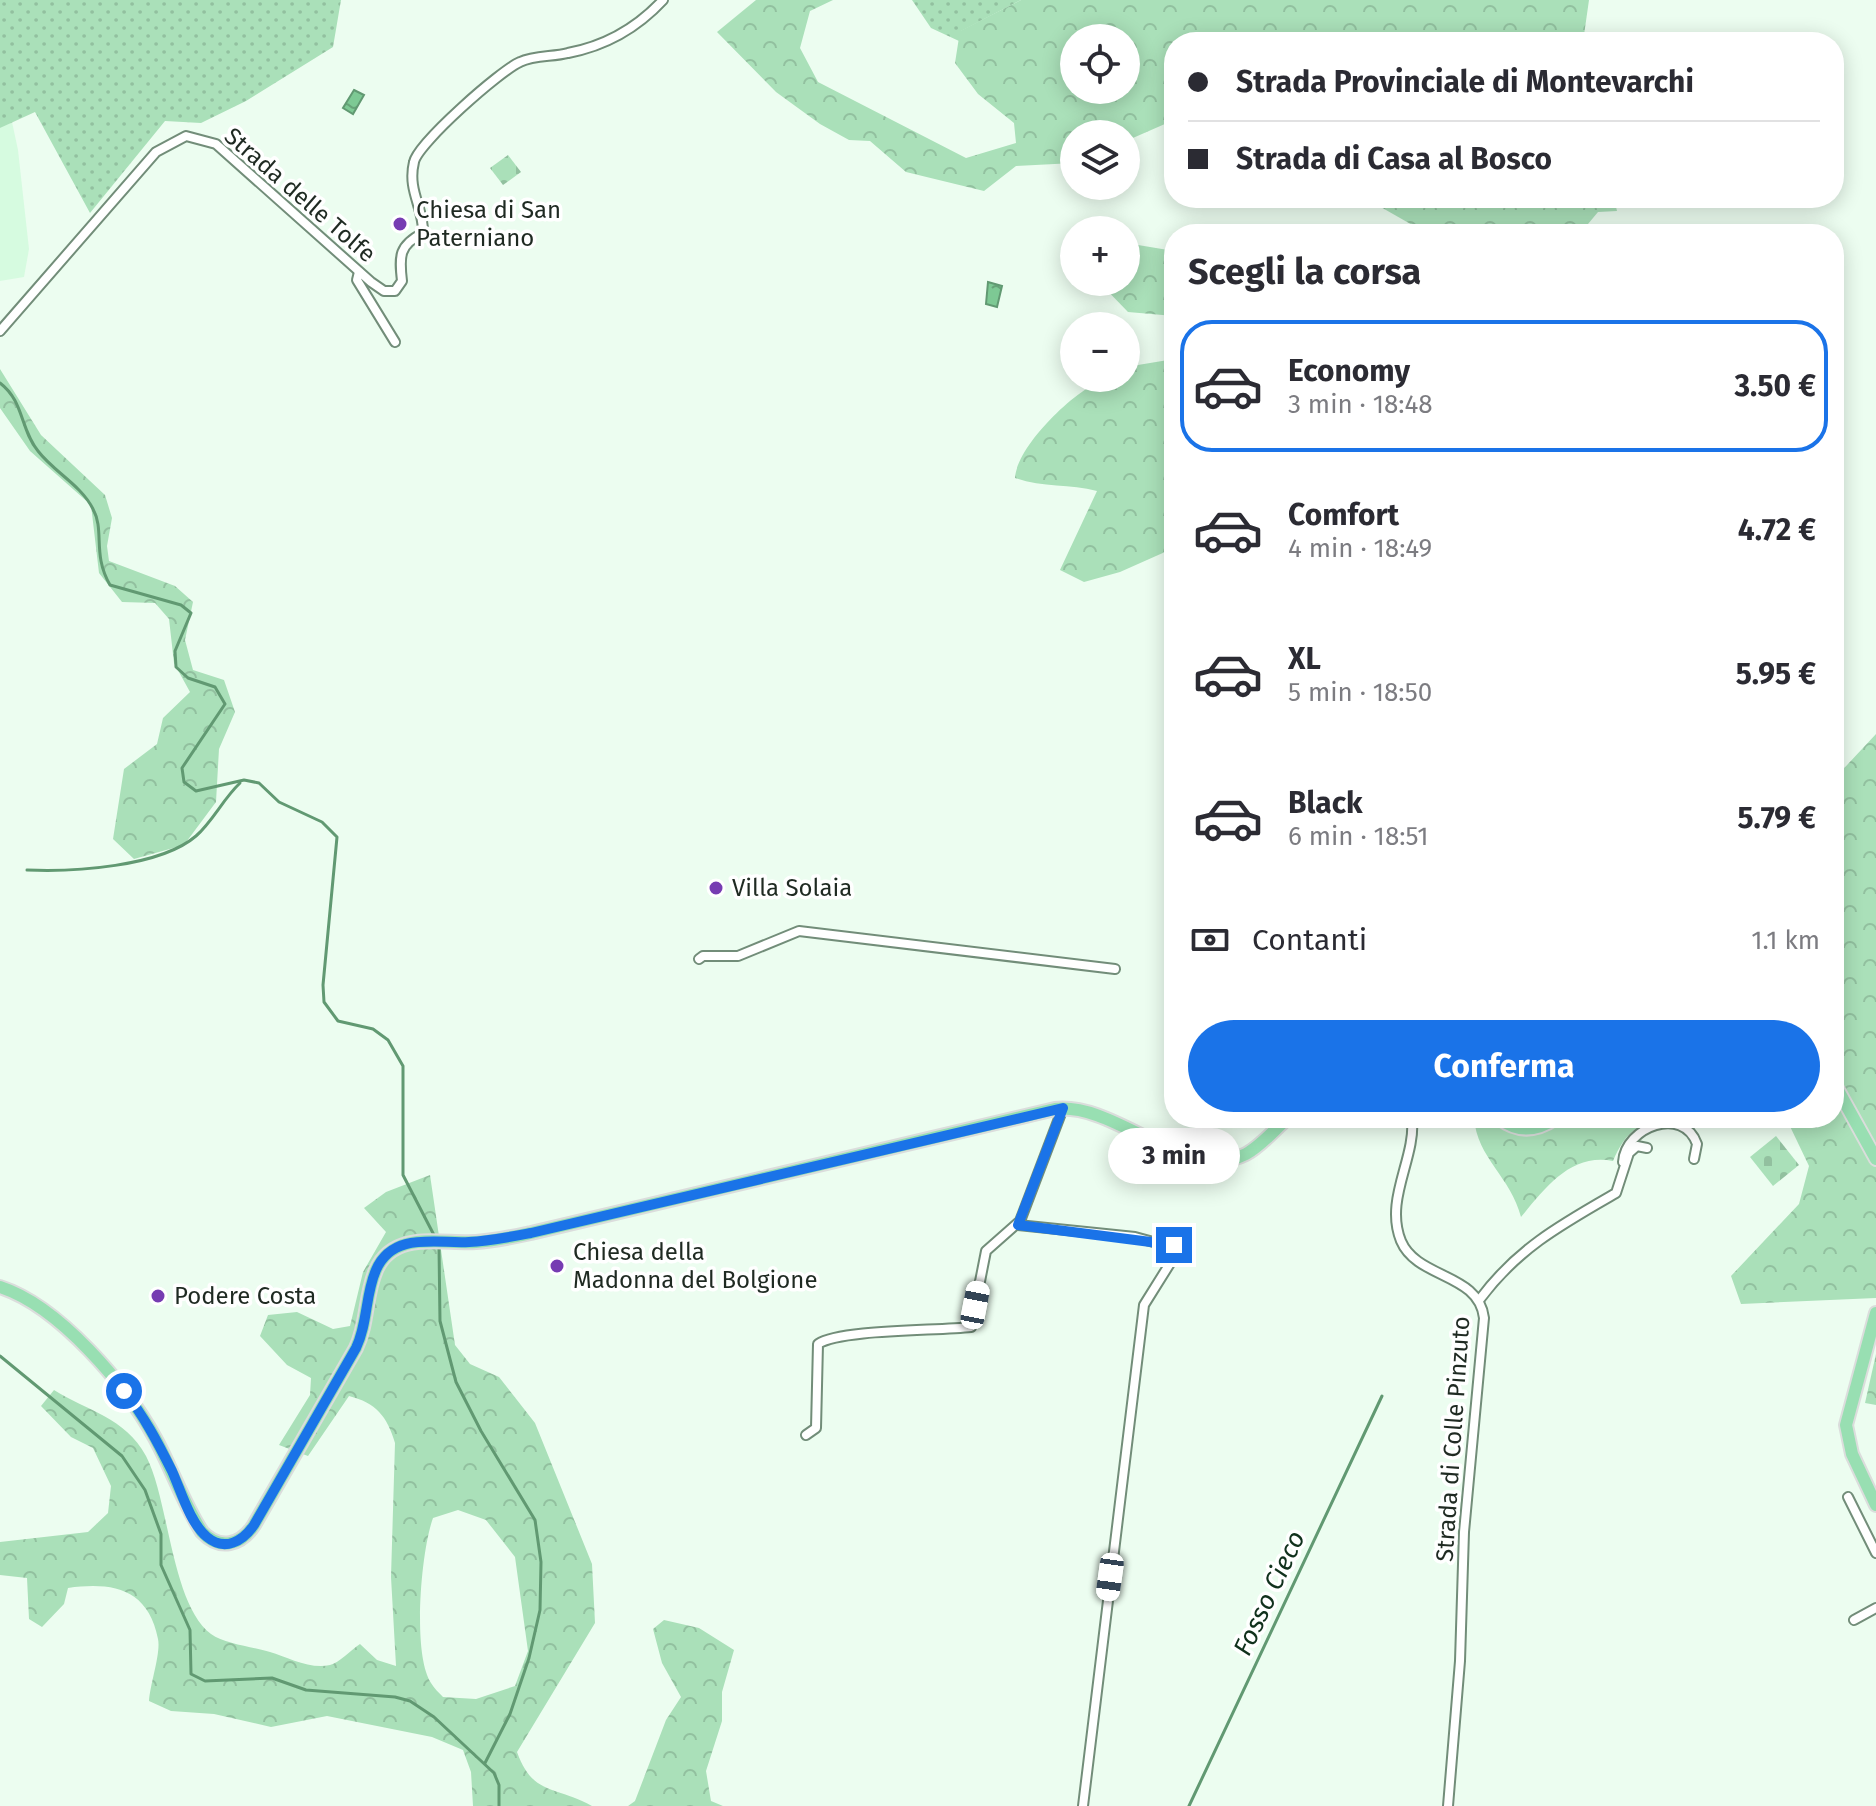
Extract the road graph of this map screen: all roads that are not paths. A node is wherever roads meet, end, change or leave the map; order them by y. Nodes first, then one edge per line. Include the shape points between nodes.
1 (663, 0) edge
2 (359, 272) junction
3 (0, 331) edge
4 (395, 342) dead end
5 (699, 959) dead end
6 (1115, 969) dead end
7 (1844, 1101) edge
8 (1063, 1108) junction
9 (1276, 1128) edge
10 (1412, 1128) edge
11 (1645, 1128) edge
12 (1683, 1128) edge
13 (1647, 1148) dead end
14 (1694, 1159) dead end
15 (1876, 1159) edge
16 (1622, 1174) junction
17 (1018, 1225) junction
18 (0, 1287) edge
19 (1480, 1299) junction
20 (1876, 1313) edge
21 (806, 1435) dead end
22 (1848, 1497) dead end
23 (1876, 1505) edge
24 (1876, 1553) edge
25 (1876, 1608) edge
26 (1854, 1620) dead end
27 (1083, 1806) edge
28 (1448, 1806) edge

1 - 2 street, Strada delle Tolfe via 613,39 520,62 428,137 416,153 411,183 423,233 399,254 401,287 384,291
2 - 3 street, Strada delle Tolfe via 216,144 186,136 156,152
2 - 4 street via 357,280
5 - 6 street via 738,956 799,931
7 - 15 main road
8 - 9 main road via 1089,1111 1212,1161 1247,1153
8 - 17 street
8 - 18 main road via 595,1219 476,1242 421,1240 402,1246 379,1265 372,1280 367,1319 356,1348 254,1525 231,1544 217,1543 202,1532 151,1431 111,1377 44,1310
10 - 19 street, Strada di Colle Pinzuto via 1398,1195 1402,1241 1414,1258
11 - 16 street via 1623,1151
12 - 14 street via 1697,1144
13 - 16 street via 1632,1149
16 - 19 street via 1616,1193 1509,1262
17 - 21 street via 986,1251 971,1327 867,1332 818,1344 816,1428
17 - 27 street via 1135,1237 1179,1249 1144,1305
19 - 28 street, Strada di Colle Pinzuto via 1484,1318 1464,1532
20 - 23 main road via 1846,1425 1852,1454
22 - 24 street
25 - 26 street

